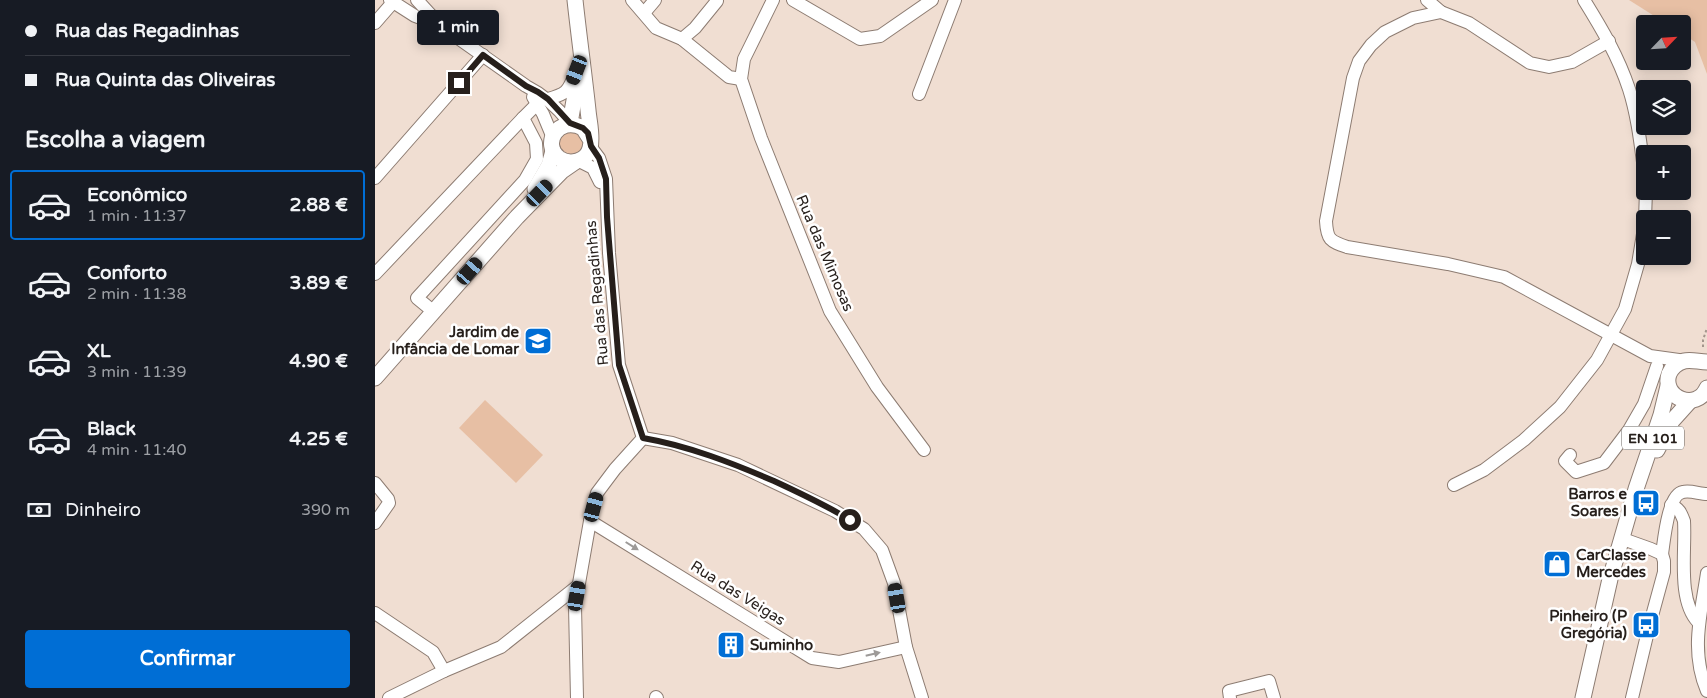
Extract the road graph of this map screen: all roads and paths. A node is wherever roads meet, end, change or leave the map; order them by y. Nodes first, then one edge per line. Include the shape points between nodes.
1 (417, 0) edge
2 (575, 0) edge
3 (632, 0) edge
4 (655, 0) edge
5 (773, 0) edge
6 (793, 0) edge
7 (932, 0) edge
8 (955, 0) edge
9 (1427, 0) edge
10 (1584, 0) edge
11 (393, 1) edge
12 (717, 1) edge
13 (1441, 12) junction
14 (644, 13) junction
15 (375, 23) edge
16 (441, 26) junction
17 (579, 33) junction
18 (682, 39) junction
19 (1609, 41) junction
20 (483, 55) junction
21 (577, 70) junction
22 (741, 79) junction
23 (919, 94) dead end
24 (542, 101) junction
25 (523, 118) junction
26 (570, 123) junction
27 (590, 142) junction
28 (553, 144) junction
29 (1640, 145) edge
30 (577, 162) junction
31 (375, 178) edge
32 (605, 199) junction
33 (517, 217) junction
34 (1638, 265) edge
35 (375, 274) edge
36 (434, 312) junction
37 (1707, 328) edge
38 (1611, 335) junction
39 (1654, 361) junction
40 (1700, 364) edge
41 (375, 378) edge
42 (1668, 382) junction
43 (1707, 388) edge
44 (1690, 401) junction
45 (643, 438) junction
46 (924, 450) dead end
47 (1570, 455) dead end
48 (375, 483) edge
49 (1455, 485) dead end
50 (1636, 489) junction
51 (1707, 494) edge
52 (1671, 505) junction
53 (590, 520) junction
54 (375, 523) edge
55 (1623, 539) junction
56 (1662, 554) junction
57 (1707, 573) edge
58 (579, 584) junction
59 (375, 613) edge
60 (1698, 622) junction
61 (906, 647) junction
62 (444, 671) junction
63 (1707, 691) edge
64 (389, 698) edge
65 (577, 698) edge
66 (922, 698) edge
67 (1230, 698) edge
68 (1274, 698) edge
69 (1583, 698) edge
70 (1632, 698) edge

1 - 16 street
2 - 17 main road
3 - 14 street
4 - 14 street
5 - 22 street via 744,59
6 - 7 street via 860,39 880,36
8 - 23 street
9 - 13 street
10 - 19 street
11 - 15 street
11 - 16 street via 415,16
12 - 18 street
13 - 19 street via 1469,23 1530,64 1549,67 1572,62
13 - 38 street via 1413,18 1385,32 1359,61 1326,221 1327,235 1333,242 1347,247 1504,277
14 - 18 street via 656,28
16 - 20 street
17 - 21 main road
17 - 27 main road
18 - 22 street via 729,77
19 - 29 street via 1629,91
20 - 24 street via 538,92
20 - 31 street
21 - 24 street via 565,94
21 - 26 main road
22 - 46 street, Rua das Mimosas via 830,311 877,387
24 - 25 street
24 - 26 street
24 - 28 street
25 - 35 street
25 - 36 street via 536,143 537,159 525,180 417,298
26 - 27 main road via 583,128
26 - 28 main road via 559,128
27 - 30 main road via 589,152
27 - 32 street, Rua das Regadinhas via 606,179
28 - 30 main road via 559,158
28 - 33 main road via 549,165
30 - 32 street, Rua das Regadinhas via 593,168
30 - 33 main road via 563,170
32 - 45 street, Rua das Regadinhas via 619,365
33 - 36 main road
34 - 38 street via 1625,309
36 - 41 main road
37 - 40 path
38 - 39 street
38 - 49 street via 1597,360 1560,408 1524,440 1483,470
39 - 40 street
39 - 42 street
39 - 47 street via 1644,404 1604,463 1576,472 1565,461
40 - 42 main road, EN 101 via 1677,364 1671,370
42 - 44 main road via 1676,398
42 - 50 main road, EN 101 via 1661,415
43 - 44 main road, EN 101 via 1702,396
44 - 50 main road, EN 101 via 1672,421
45 - 53 street via 597,493
45 - 61 street via 672,443 738,465 798,492 864,529 882,550 894,583
48 - 54 street via 389,499 389,504
50 - 55 main road, EN 101
51 - 52 street via 1683,492
52 - 56 street
52 - 60 street via 1685,520 1684,585 1691,616
53 - 58 street
53 -> 61 street, Rua das Veigas via 812,658 839,662
55 - 56 street
55 - 69 main road, EN 101 via 1610,580
56 - 70 street via 1664,572
57 - 60 street
58 - 62 street via 501,647
58 - 65 street via 575,606
59 - 62 street via 433,652
60 - 63 street via 1697,654
61 - 66 street
62 - 64 street
67 - 68 street via 1229,691 1269,680

